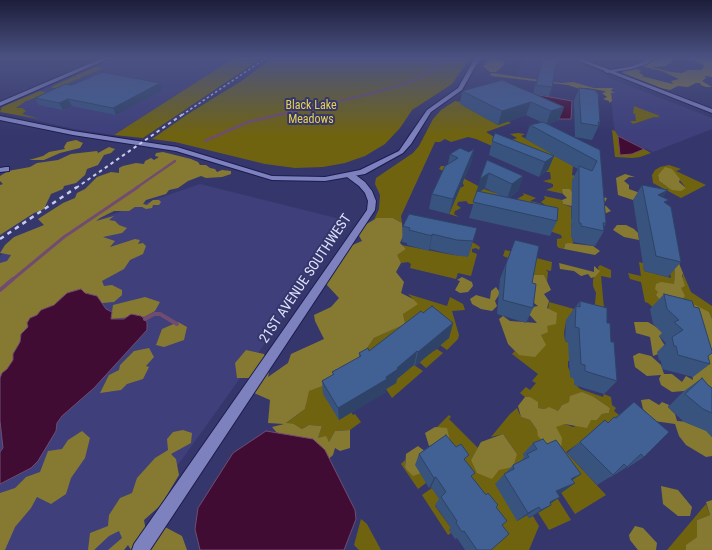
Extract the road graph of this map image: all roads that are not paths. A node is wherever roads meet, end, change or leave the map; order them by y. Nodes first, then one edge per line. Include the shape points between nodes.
1 (48, 84) edge
2 (463, 84) edge
3 (640, 84) edge
4 (0, 104) edge
5 (712, 111) edge
6 (0, 118) edge
7 (350, 176) junction
8 (140, 550) edge

1 - 4 street
2 - 7 street via 460,89 423,118 401,152
3 - 5 street
6 - 7 street via 73,133 177,149 272,178 318,179
7 - 8 street, 21ST AVENUE SOUTHWEST via 362,184 369,193 372,201 371,210

